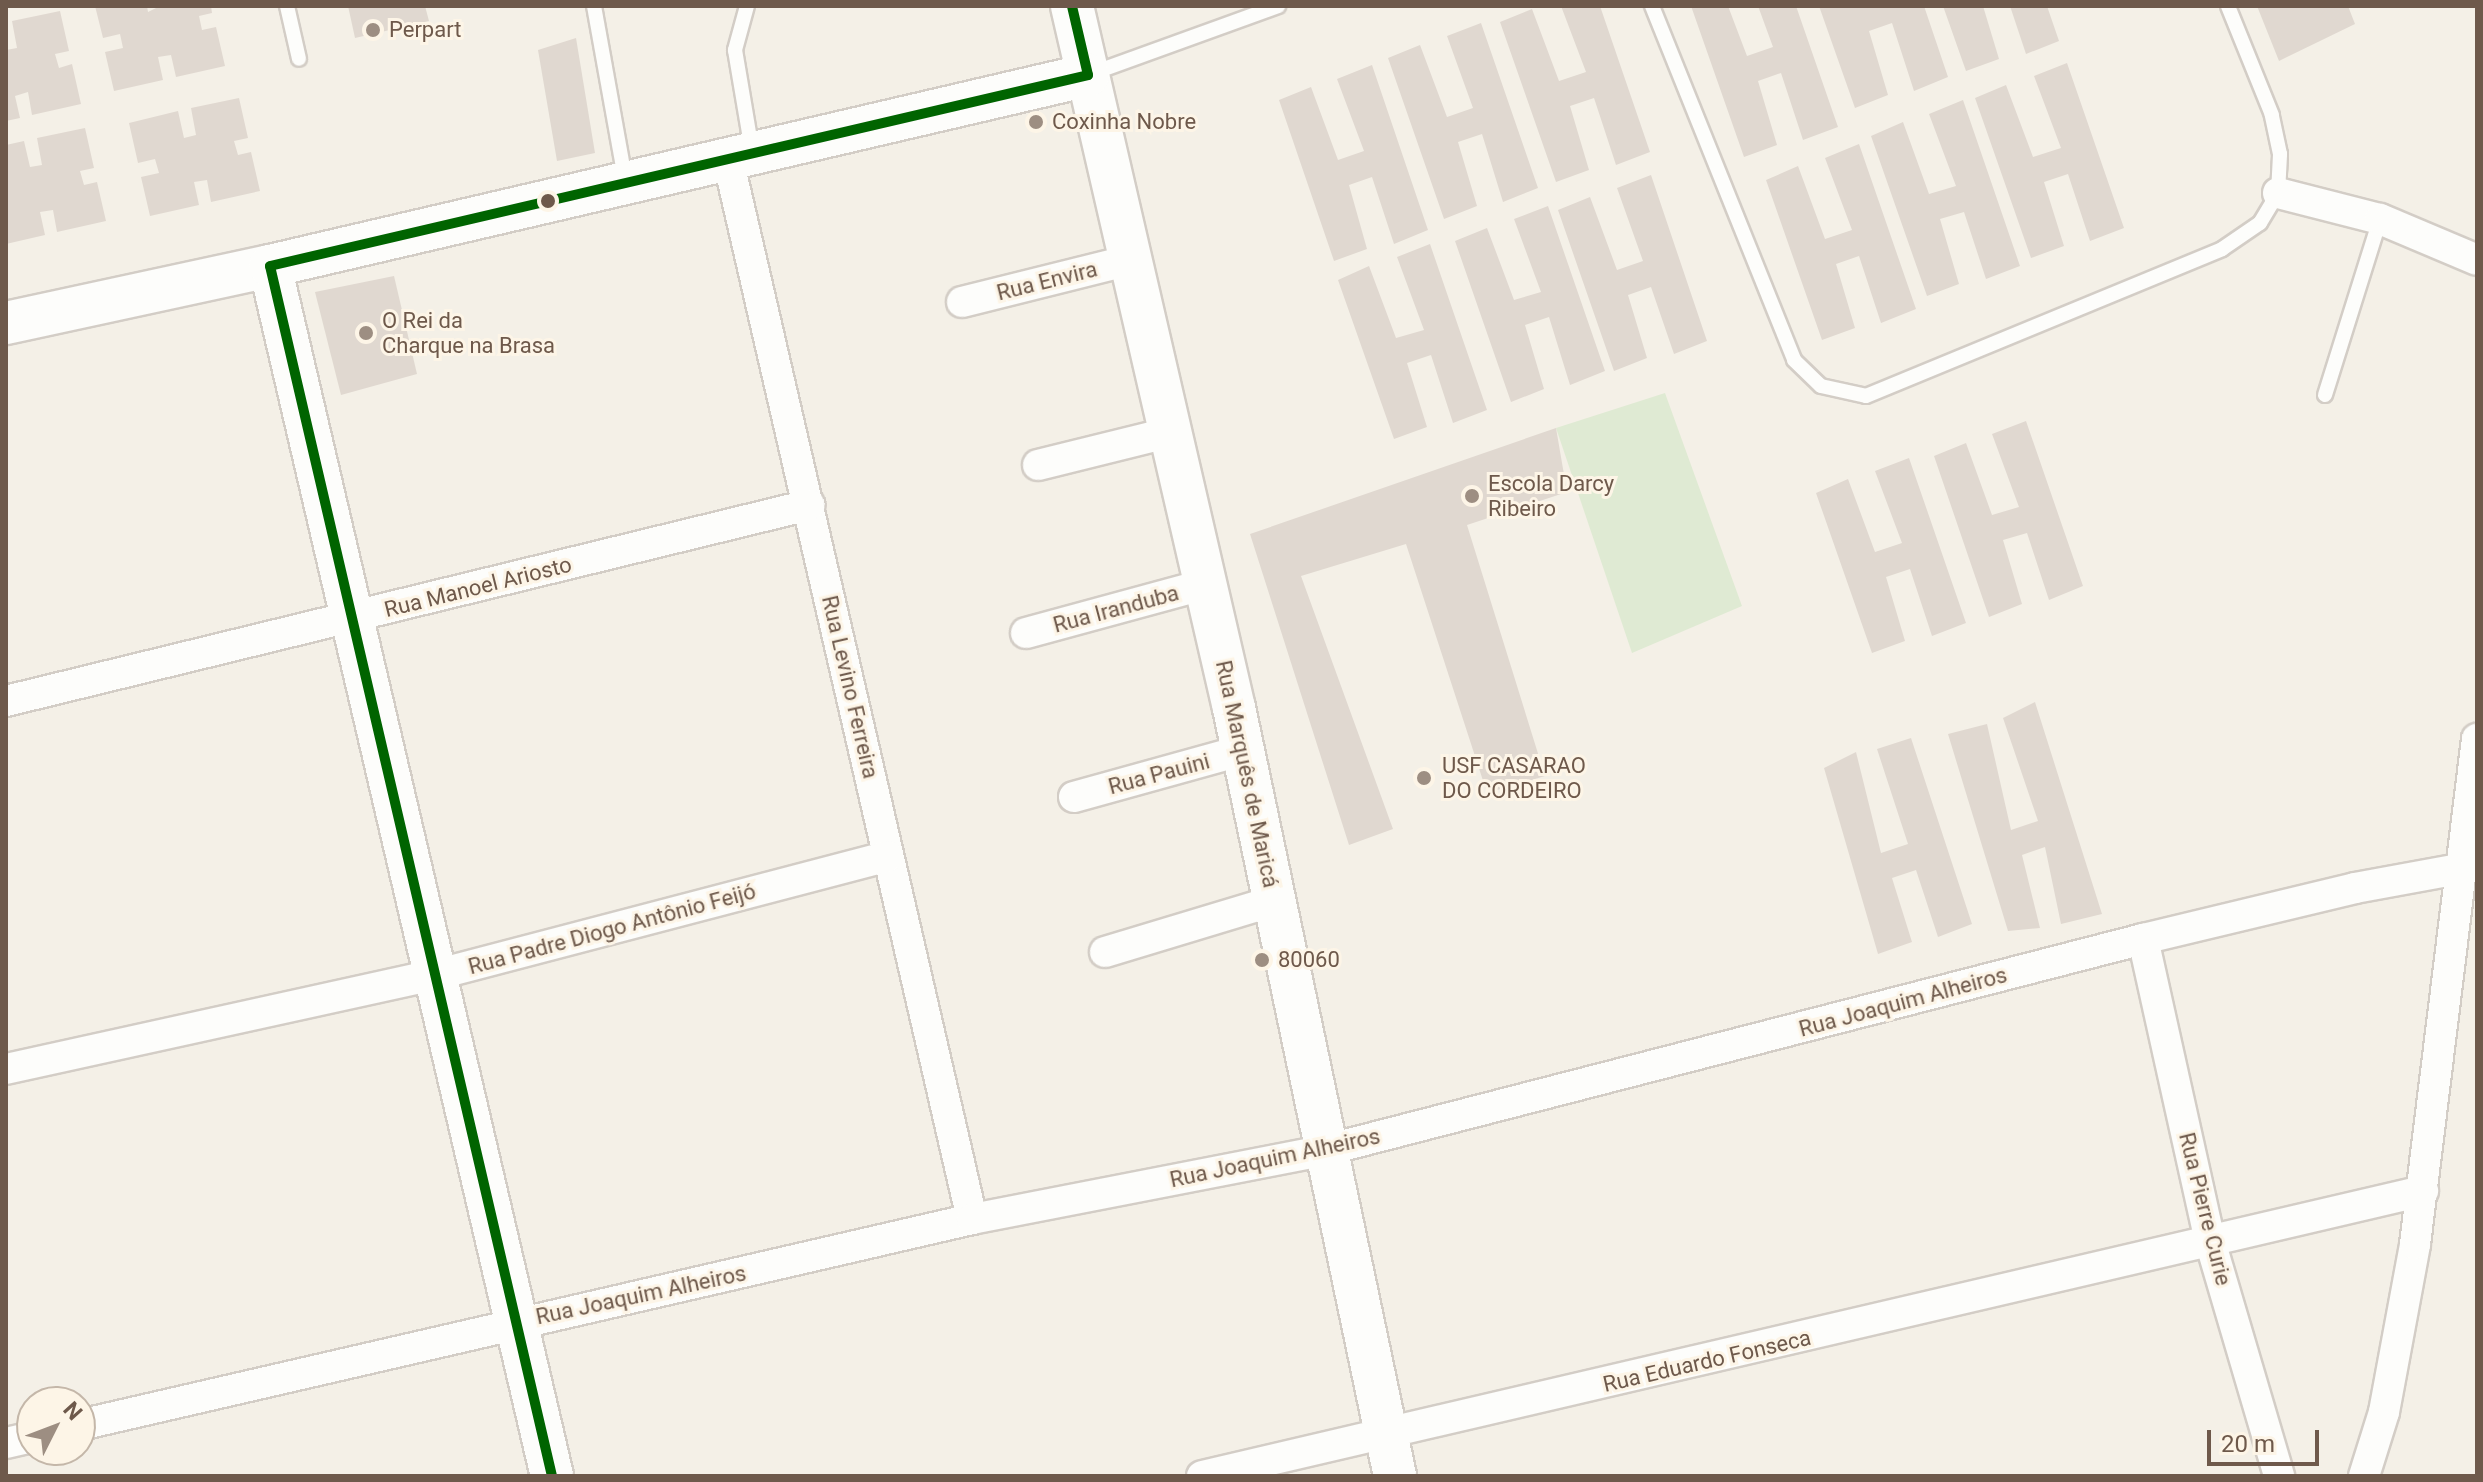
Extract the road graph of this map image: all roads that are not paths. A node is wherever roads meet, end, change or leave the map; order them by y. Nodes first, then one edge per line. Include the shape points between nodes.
1 (287, 6) edge
2 (594, 6) edge
3 (747, 6) edge
4 (1072, 6) edge
5 (1278, 6) edge
6 (1652, 6) edge
7 (2228, 6) edge
8 (299, 59) dead end
9 (1088, 75) junction
10 (739, 153) junction
11 (625, 180) junction
12 (2278, 193) junction
13 (2380, 219) junction
14 (1131, 260) junction
15 (2477, 260) edge
16 (270, 266) junction
17 (962, 302) dead end
18 (6, 323) edge
19 (2325, 395) dead end
20 (1171, 432) junction
21 (1038, 465) dead end
22 (809, 505) junction
23 (1206, 584) junction
24 (352, 618) junction
25 (1026, 633) dead end
26 (6, 701) edge
27 (2477, 739) edge
28 (1243, 750) junction
29 (1074, 797) dead end
30 (2471, 834) edge
31 (888, 856) junction
32 (2464, 868) junction
33 (1274, 901) junction
34 (2143, 939) junction
35 (1105, 952) dead end
36 (435, 975) junction
37 (6, 1069) edge
38 (1326, 1150) junction
39 (2423, 1191) junction
40 (972, 1219) junction
41 (2210, 1241) junction
42 (516, 1321) junction
43 (96, 1421) edge
44 (1385, 1433) junction
45 (552, 1476) edge
46 (1202, 1476) edge
47 (1395, 1476) edge
48 (2279, 1476) edge
49 (2364, 1476) edge

1 - 8 lane
2 - 11 lane
3 - 10 lane via 735,50
4 - 9 main road, Rua Marquês de Maricá
5 - 9 lane
6 - 12 lane via 1779,332 1794,360 1821,386 1847,395 1866,396 2222,249 2260,223
7 - 12 lane via 2272,115 2280,154
9 - 10 main road
9 - 14 main road, Rua Marquês de Maricá
10 - 11 main road
10 - 22 street, Rua Levino Ferreira
11 - 16 main road
12 - 13 street
13 - 15 street
13 - 19 lane
14 - 17 street, Rua Envira
14 - 20 main road, Rua Marquês de Maricá
16 - 18 main road
16 - 24 main road
20 - 21 street
20 - 23 main road, Rua Marquês de Maricá
22 - 24 street, Rua Manoel Ariosto
22 - 31 street, Rua Levino Ferreira
23 - 25 street, Rua Iranduba
23 - 28 main road, Rua Marquês de Maricá
24 - 26 street, Rua Manoel Ariosto
24 - 36 main road
27 - 30 street
28 - 29 street, Rua Pauini
28 - 33 main road, Rua Marquês de Maricá
30 - 32 street
31 - 36 street, Rua Padre Diogo Antônio Feijó
31 - 40 street, Rua Levino Ferreira
32 - 34 street, Rua Joaquim Alheiros via 2355,888
32 - 39 street
33 - 35 street
33 - 38 main road, Rua Marquês de Maricá
34 - 38 street, Rua Joaquim Alheiros
34 - 41 street, Rua Pierre Curie
36 - 37 street, Rua Padre Diogo Antônio Feijó
36 - 42 main road
38 - 40 street, Rua Joaquim Alheiros
38 - 44 main road, Rua Marquês de Maricá
39 - 41 street, Rua Eduardo Fonseca
39 - 49 street via 2403,1322
40 - 42 street, Rua Joaquim Alheiros
41 - 44 street, Rua Eduardo Fonseca
41 - 48 street, Rua Pierre Curie
42 - 43 street, Rua Joaquim Alheiros
42 - 45 main road
44 - 46 street, Rua Eduardo Fonseca
44 - 47 main road, Rua Marquês de Maricá

